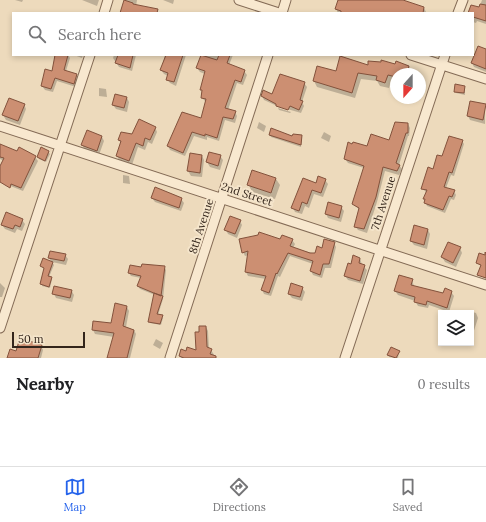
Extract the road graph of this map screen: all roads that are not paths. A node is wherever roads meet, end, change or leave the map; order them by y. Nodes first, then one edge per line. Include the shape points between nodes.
1 (108, 0) edge
2 (238, 0) edge
3 (286, 0) edge
4 (463, 0) edge
5 (104, 12) edge
6 (278, 12) edge
7 (281, 12) edge
8 (458, 12) edge
9 (90, 56) edge
10 (268, 56) edge
11 (414, 56) edge
12 (445, 56) edge
13 (441, 65) junction
14 (486, 79) edge
15 (0, 126) edge
16 (60, 146) junction
17 (222, 198) junction
18 (380, 250) junction
19 (486, 285) edge
20 (0, 328) edge
21 (170, 358) edge
22 (345, 358) edge

1 - 5 street
2 - 6 street
3 - 7 street
4 - 8 street
9 - 16 street
10 - 17 street, 8th Avenue
11 - 13 street
12 - 13 street, 7th Avenue
13 - 14 street
13 - 18 street, 7th Avenue
15 - 16 street, 2nd Street
16 - 17 street, 2nd Street
16 - 20 street
17 - 18 street, 2nd Street
17 - 21 street, 8th Avenue
18 - 19 street, 2nd Street
18 - 22 street, 7th Avenue

